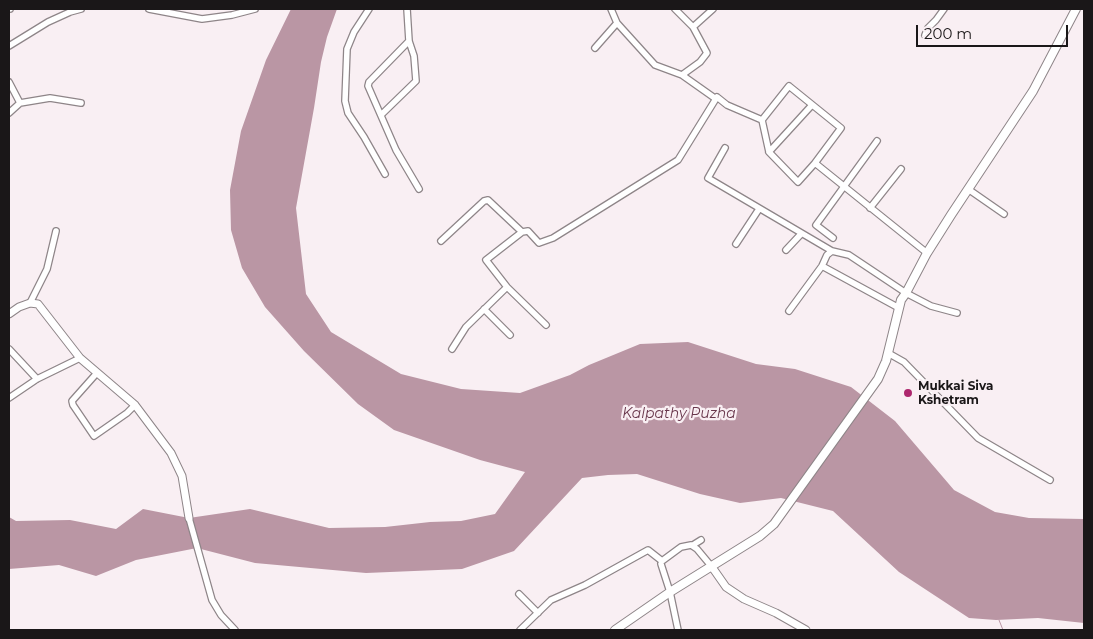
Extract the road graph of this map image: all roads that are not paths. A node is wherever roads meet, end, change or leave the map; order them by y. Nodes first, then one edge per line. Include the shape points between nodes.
1 (81, 9) edge
2 (149, 9) edge
3 (255, 9) edge
4 (370, 9) edge
5 (407, 9) edge
6 (611, 9) edge
7 (675, 9) edge
8 (713, 9) edge
9 (944, 9) edge
10 (1076, 9) edge
11 (617, 23) junction
12 (693, 28) junction
13 (925, 35) dead end
14 (409, 41) junction
15 (9, 46) edge
16 (595, 48) dead end
17 (682, 75) junction
18 (9, 82) edge
19 (716, 99) junction
20 (20, 103) junction
21 (81, 103) dead end
22 (812, 105) junction
23 (9, 113) edge
24 (381, 115) junction
25 (762, 120) junction
26 (877, 141) dead end
27 (725, 148) dead end
28 (769, 152) junction
29 (815, 163) junction
30 (901, 169) dead end
31 (384, 174) dead end
32 (844, 187) junction
33 (968, 188) junction
34 (419, 189) dead end
35 (870, 208) junction
36 (759, 209) junction
37 (1004, 214) dead end
38 (56, 231) dead end
39 (522, 232) junction
40 (801, 234) junction
41 (833, 238) dead end
42 (441, 241) dead end
43 (736, 244) dead end
44 (786, 250) dead end
45 (832, 251) junction
46 (927, 253) junction
47 (822, 266) junction
48 (507, 287) junction
49 (906, 293) junction
50 (30, 303) junction
51 (899, 308) junction
52 (484, 309) junction
53 (790, 311) dead end
54 (957, 313) dead end
55 (9, 314) edge
56 (546, 325) dead end
57 (510, 335) dead end
58 (9, 349) edge
59 (452, 349) dead end
60 (888, 353) junction
61 (80, 358) junction
62 (96, 374) junction
63 (36, 379) junction
64 (9, 398) edge
65 (135, 405) junction
66 (1050, 480) dead end
67 (189, 518) joint
68 (701, 540) dead end
69 (691, 545) junction
70 (660, 564) dead end
71 (712, 567) junction
72 (670, 592) junction
73 (519, 594) dead end
74 (538, 613) junction
75 (235, 630) edge
76 (520, 630) edge
77 (615, 630) edge
78 (678, 630) edge
79 (806, 630) edge

1 - 15 street via 48,22
2 - 3 street via 202,19
4 - 31 street via 347,49 345,101 348,113
5 - 14 street
6 - 11 street
7 - 12 street
8 - 12 street
9 - 13 street
10 - 33 main road via 1033,91
11 - 16 street
11 - 17 street via 655,65
12 - 17 street via 707,53
14 - 24 street via 416,81
14 - 24 street via 369,82
17 - 19 street
18 - 20 street
19 - 25 street via 718,97
19 - 39 street via 678,160 553,238 539,243 528,231
20 - 21 street via 50,98
20 - 23 street
22 - 25 street via 789,86
22 - 28 street
22 - 29 street via 841,128
24 - 34 street via 396,150
25 - 28 street
26 - 32 street
27 - 36 street via 708,178
28 - 29 street via 798,182
29 - 32 street
30 - 35 street
32 - 35 street
32 - 41 street via 816,225
33 - 37 street
33 - 46 main road
35 - 46 street
36 - 40 street
36 - 43 street
38 - 50 street via 47,269
39 - 42 street via 488,200
39 - 48 street via 486,260
40 - 44 street
40 - 45 street
45 - 47 street
45 - 49 street via 849,255
46 - 49 main road
47 - 51 street
47 - 53 street
48 - 52 street
48 - 56 street
49 - 51 main road
49 - 54 street via 931,306
50 - 55 street
50 - 61 street via 38,304
51 - 60 main road
52 - 57 street
52 - 59 street via 466,327
58 - 63 street
60 - 66 street via 904,362 978,438
60 - 71 main road via 878,379 774,524
61 - 62 street
61 - 63 street
62 - 65 street
62 - 65 street via 72,401 94,436
63 - 64 street
65 - 67 street via 171,453 182,476
67 - 75 street via 212,600
68 - 69 street
69 - 71 street
69 - 74 street via 681,547 662,561 648,550 551,600
70 - 72 street
71 - 72 main road
71 - 79 street via 726,587
72 - 77 main road
72 - 78 street
73 - 74 street
74 - 76 street

